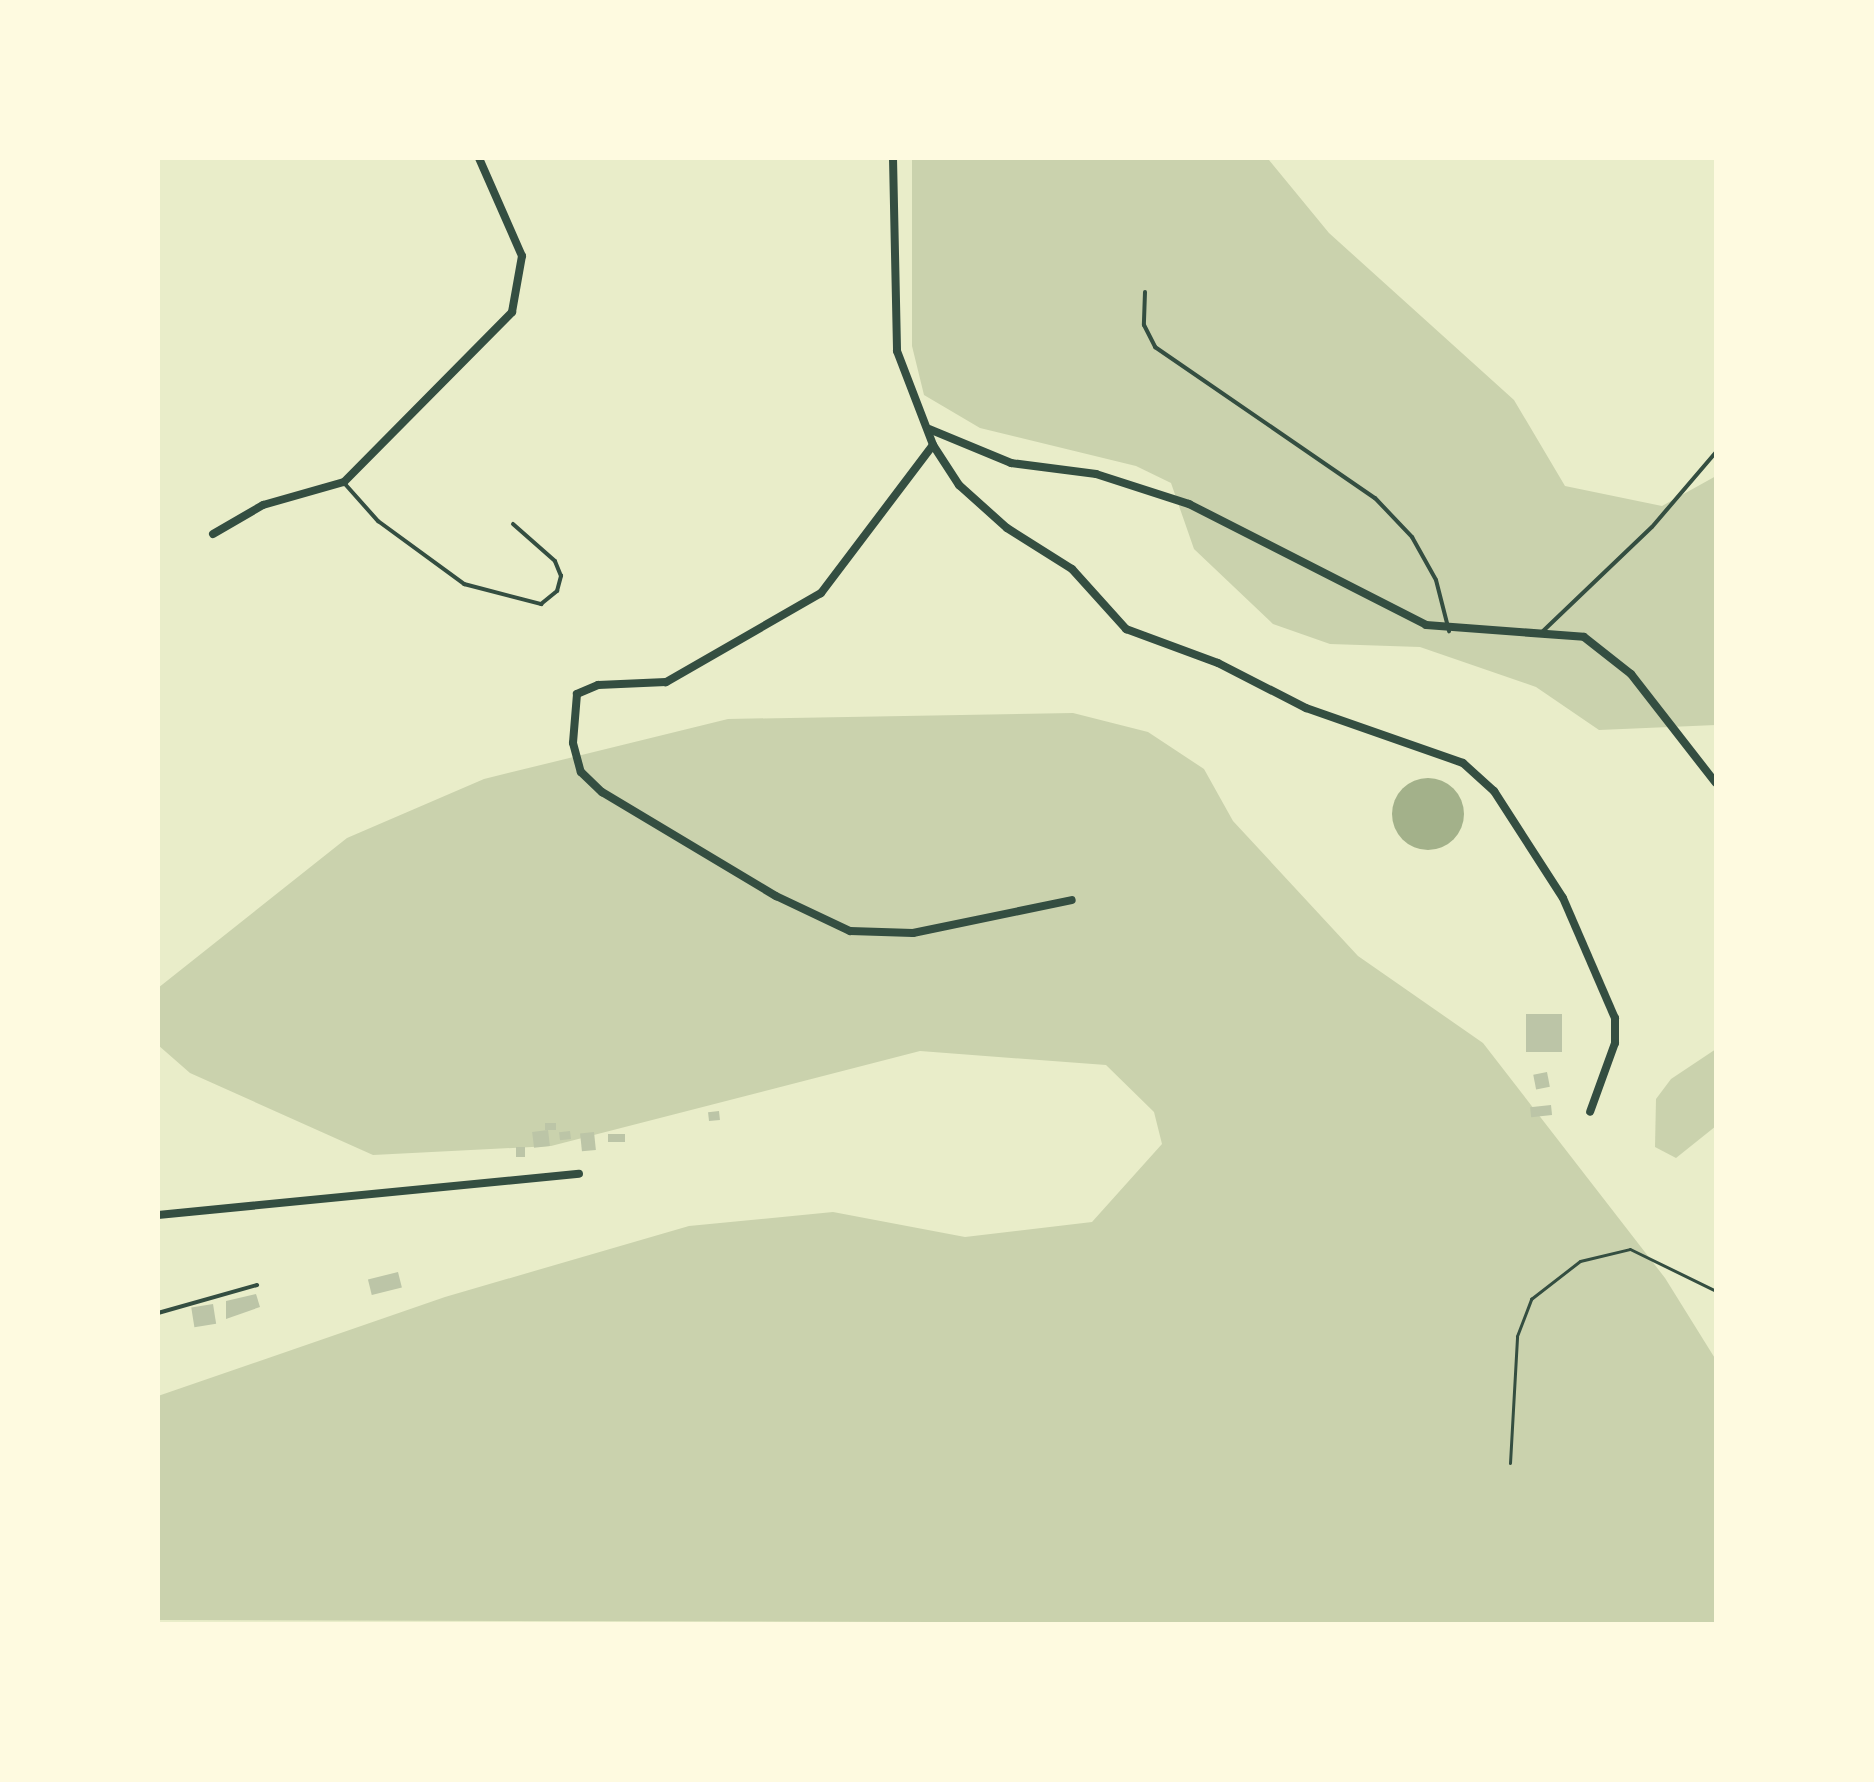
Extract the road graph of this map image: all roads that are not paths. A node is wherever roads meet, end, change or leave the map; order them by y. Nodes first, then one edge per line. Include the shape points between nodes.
1 (479, 158) edge
2 (893, 158) edge
3 (1145, 292) dead end
4 (929, 429) junction
5 (933, 445) junction
6 (1716, 452) edge
7 (344, 482) junction
8 (513, 524) dead end
9 (213, 534) dead end
10 (1449, 631) junction
11 (1539, 635) junction
12 (1716, 783) edge
13 (1072, 900) dead end
14 (1590, 1112) dead end
15 (579, 1174) dead end
16 (158, 1215) edge
17 (257, 1285) dead end
18 (158, 1313) edge

1 - 7 street via 522,256 512,312
2 - 4 street via 897,351
3 - 10 lane via 1144,325 1155,347 1375,498 1412,537 1436,580
4 - 5 street
4 - 10 street via 1011,463 1096,474 1189,504
5 - 13 street via 821,593 666,682 598,685 577,694 573,743 581,772 602,792 776,896 850,931 913,933
5 - 14 street via 959,485 1007,528 1072,569 1126,629 1218,663 1306,708 1463,763 1494,791 1563,898 1615,1018 1615,1043
6 - 11 lane via 1652,527
7 - 8 lane via 378,521 464,584 541,604 557,591 561,576 555,561
7 - 9 street via 263,505
10 - 11 street
11 - 12 street via 1584,637 1607,650
15 - 16 street
17 - 18 lane

